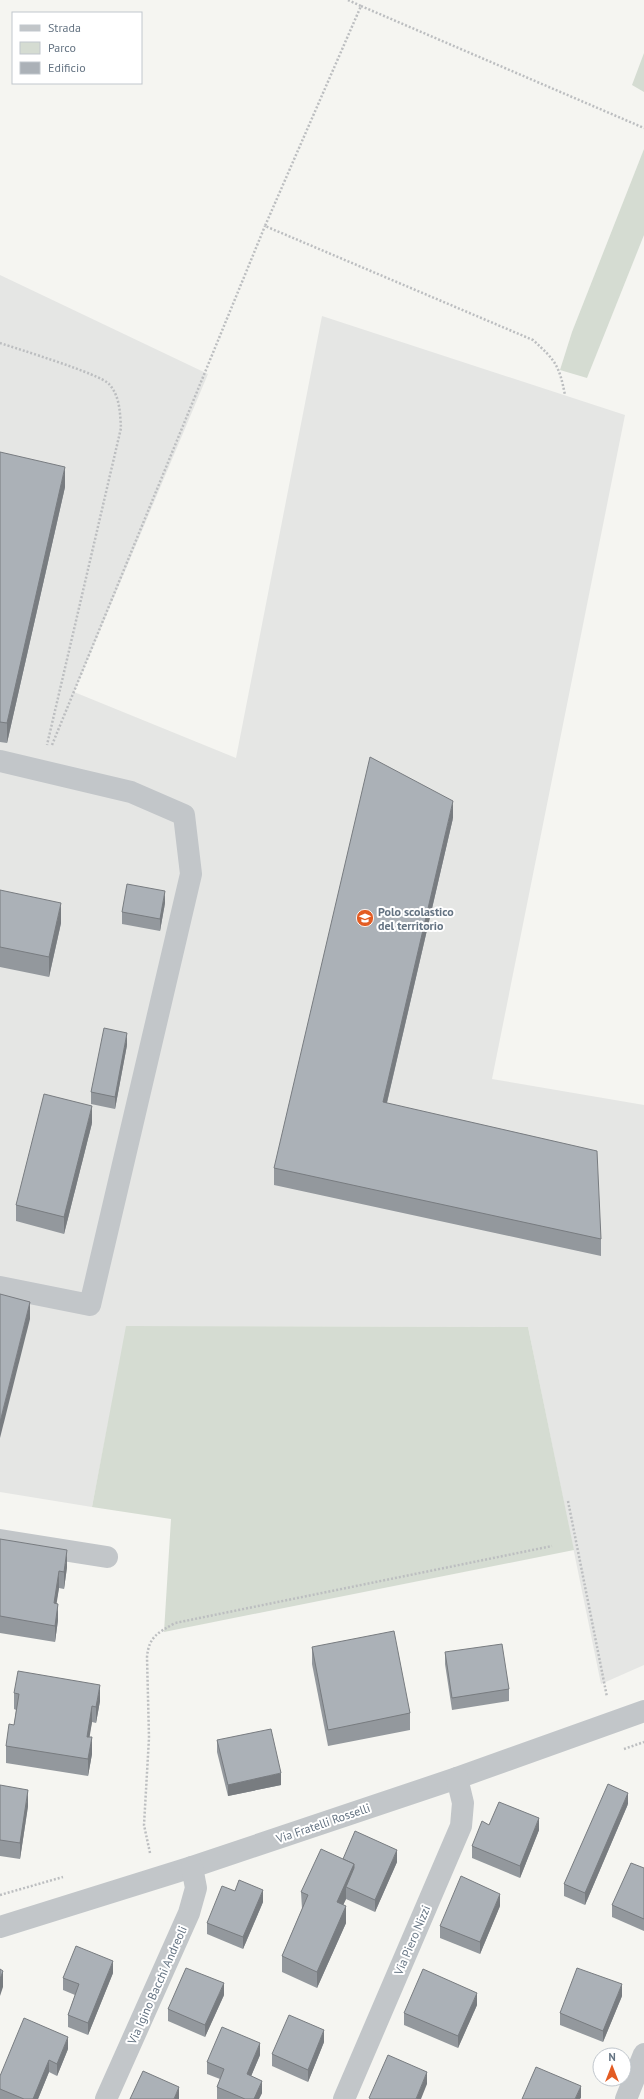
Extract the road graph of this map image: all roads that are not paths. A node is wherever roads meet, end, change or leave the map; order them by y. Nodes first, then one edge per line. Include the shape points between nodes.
1 (0, 761) edge
2 (0, 1287) edge
3 (0, 1540) edge
4 (107, 1557) dead end
5 (644, 1711) edge
6 (457, 1778) junction
7 (192, 1867) junction
8 (0, 1927) edge
9 (644, 2054) edge
10 (106, 2099) edge
11 (344, 2099) edge
12 (626, 2099) edge

1 - 2 street via 131,792 184,815 191,874 90,1305
3 - 4 street
5 - 6 street, Via Fratelli Rosselli
6 - 7 street, Via Fratelli Rosselli
6 - 11 street, Via Piero Nizzi via 463,1804 461,1826
7 - 8 street, Via Fratelli Rosselli
7 - 10 street, Via Igino Bacchi Andreoli via 196,1888 189,1914
9 - 12 street

